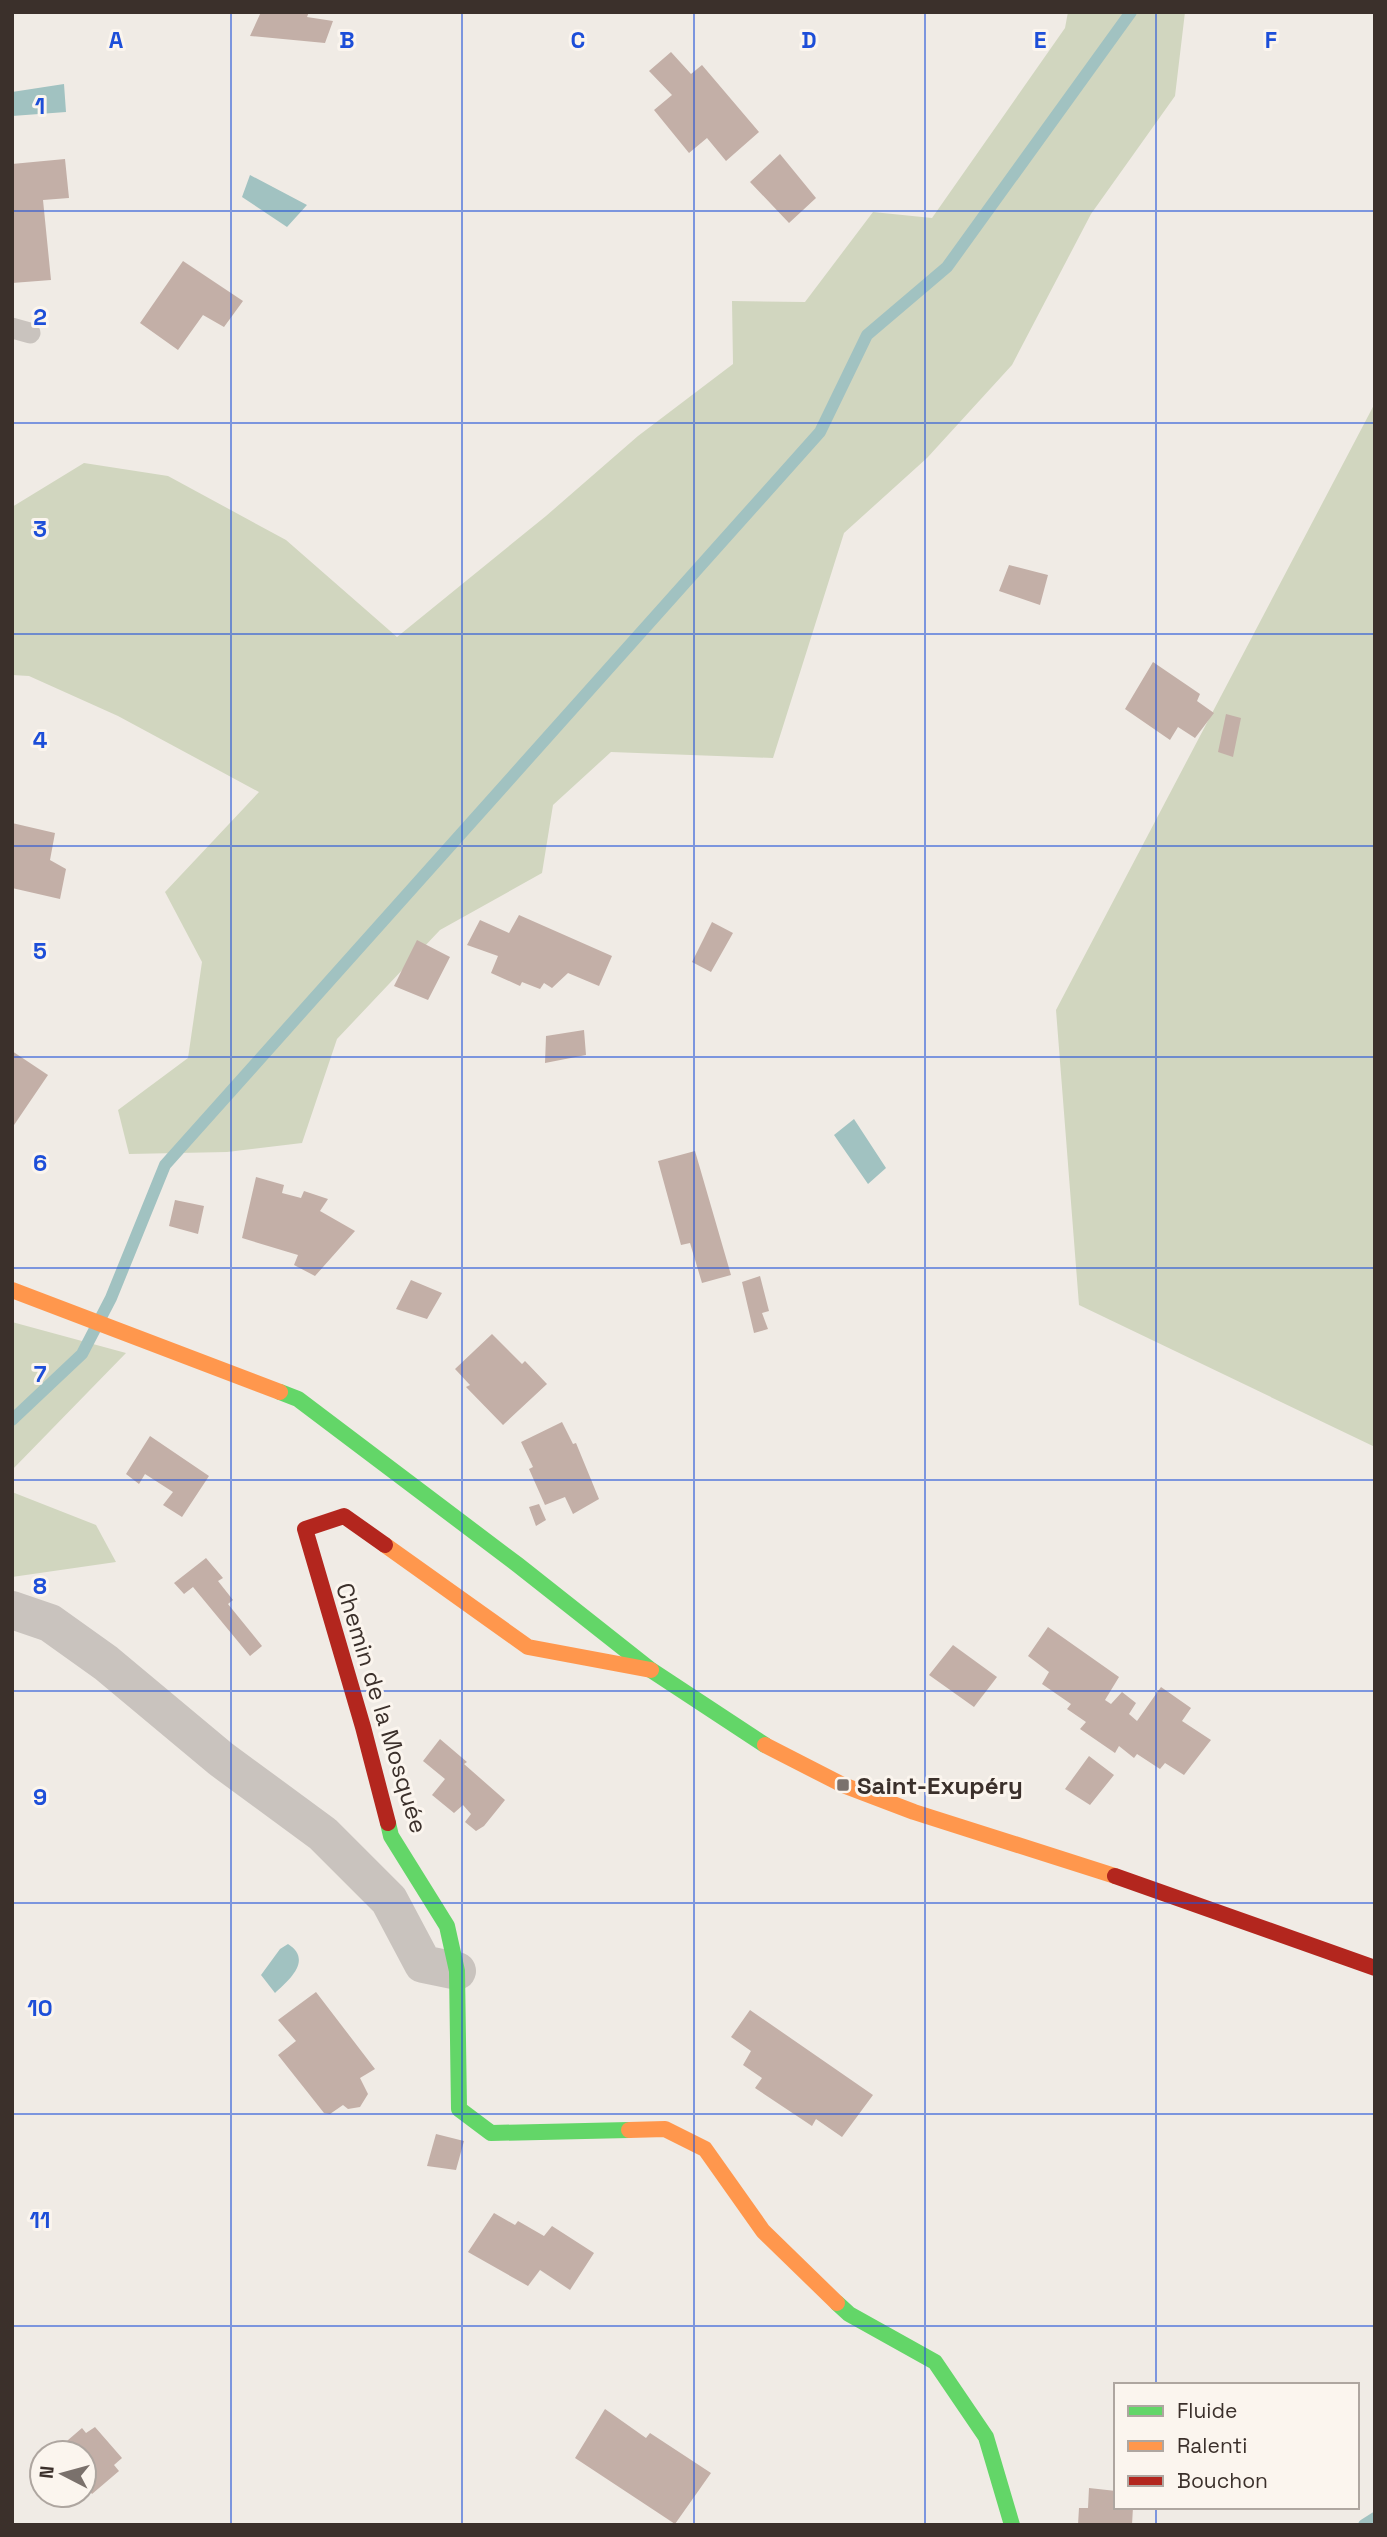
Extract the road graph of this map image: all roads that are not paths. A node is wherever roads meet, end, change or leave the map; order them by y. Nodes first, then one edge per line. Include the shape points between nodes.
1 (12, 1290) edge
2 (12, 1610) edge
3 (651, 1670) junction
4 (1375, 1968) edge
5 (457, 1972) junction
6 (1012, 2525) edge

1 - 3 street via 298,1399
2 - 5 street via 50,1623 106,1663 221,1759 323,1834 389,1900 424,1964
3 - 4 street via 756,1740 844,1785
3 - 5 street, Chemin de la Mosquée via 528,1647 344,1516 305,1529 391,1836 447,1926
5 - 6 street, Chemin de la Mosquée via 459,2109 491,2133 664,2129 705,2149 763,2231 849,2314 935,2362 986,2437

